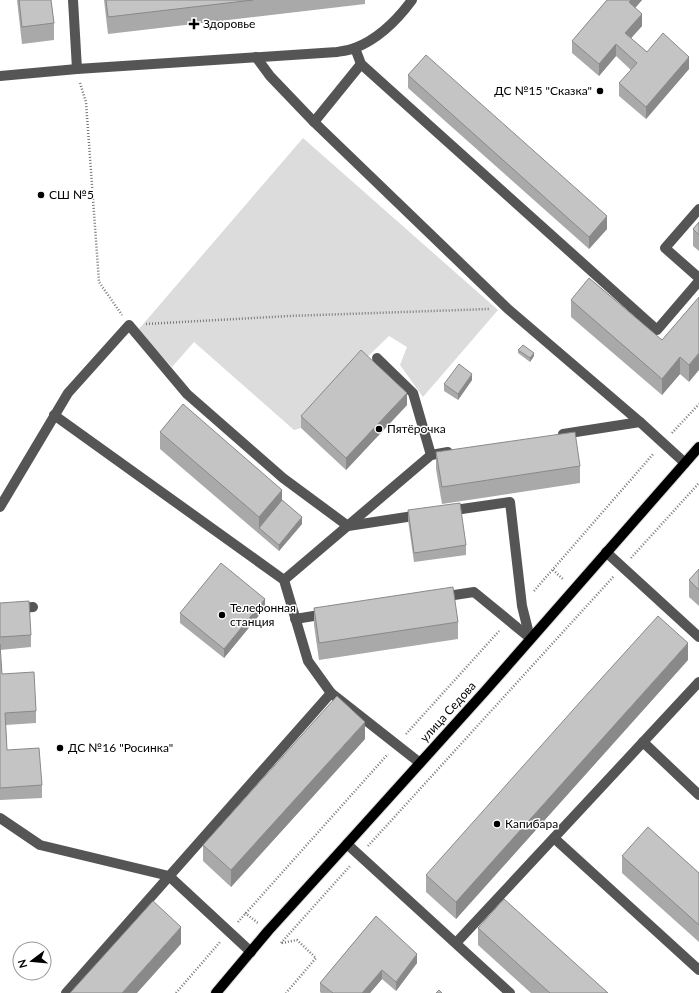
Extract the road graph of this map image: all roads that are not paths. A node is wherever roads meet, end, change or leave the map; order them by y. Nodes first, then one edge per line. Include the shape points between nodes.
1 (73, 0) edge
2 (407, 3) edge
3 (355, 48) junction
4 (256, 57) junction
5 (361, 64) junction
6 (77, 68) junction
7 (0, 76) edge
8 (314, 122) junction
9 (699, 209) edge
10 (699, 278) edge
11 (699, 281) edge
12 (377, 358) dead end
13 (54, 414) junction
14 (640, 422) junction
15 (555, 436) edge
16 (699, 447) edge
17 (454, 451) edge
18 (431, 455) junction
19 (685, 463) junction
20 (0, 507) edge
21 (348, 526) junction
22 (606, 552) junction
23 (284, 580) junction
24 (427, 599) edge
25 (33, 608) dead end
26 (0, 610) edge
27 (334, 613) edge
28 (295, 619) junction
29 (699, 637) edge
30 (530, 638) junction
31 (699, 682) edge
32 (331, 693) junction
33 (643, 742) junction
34 (420, 763) junction
35 (699, 795) edge
36 (0, 818) edge
37 (554, 838) junction
38 (347, 844) junction
39 (169, 876) junction
40 (456, 943) junction
41 (251, 952) junction
42 (699, 970) edge
43 (66, 993) edge
44 (216, 993) edge
45 (510, 993) edge

1 - 6 street
2 - 3 street via 379,34
3 - 4 street via 337,52
3 - 5 street
4 - 6 street
4 - 8 street via 270,76
5 - 8 street
5 - 11 street via 657,330
6 - 7 street
8 - 14 street via 508,309
9 - 10 street via 665,248
12 - 18 street via 413,392
13 - 20 street
13 - 21 street via 75,385 129,325 187,394 283,478
13 - 23 street
14 - 15 street
14 - 19 street
16 - 19 main road, улица Седова
17 - 18 street
18 - 21 street
19 - 22 main road, улица Седова
21 - 23 street
21 - 30 street via 510,502 522,606
22 - 29 street
22 - 30 main road, улица Седова
23 - 28 street
24 - 30 street via 474,592
25 - 26 street
27 - 28 street
28 - 32 street via 308,661
30 - 34 main road, улица Седова
31 - 33 street
32 - 34 street
32 - 39 street
33 - 35 street
33 - 37 street
34 - 38 main road, улица Седова
36 - 39 street via 40,845
37 - 40 street
37 - 42 street
38 - 40 street
38 - 41 main road, улица Седова
39 - 41 street
39 - 43 street
40 - 45 street
41 - 44 main road, улица Седова

